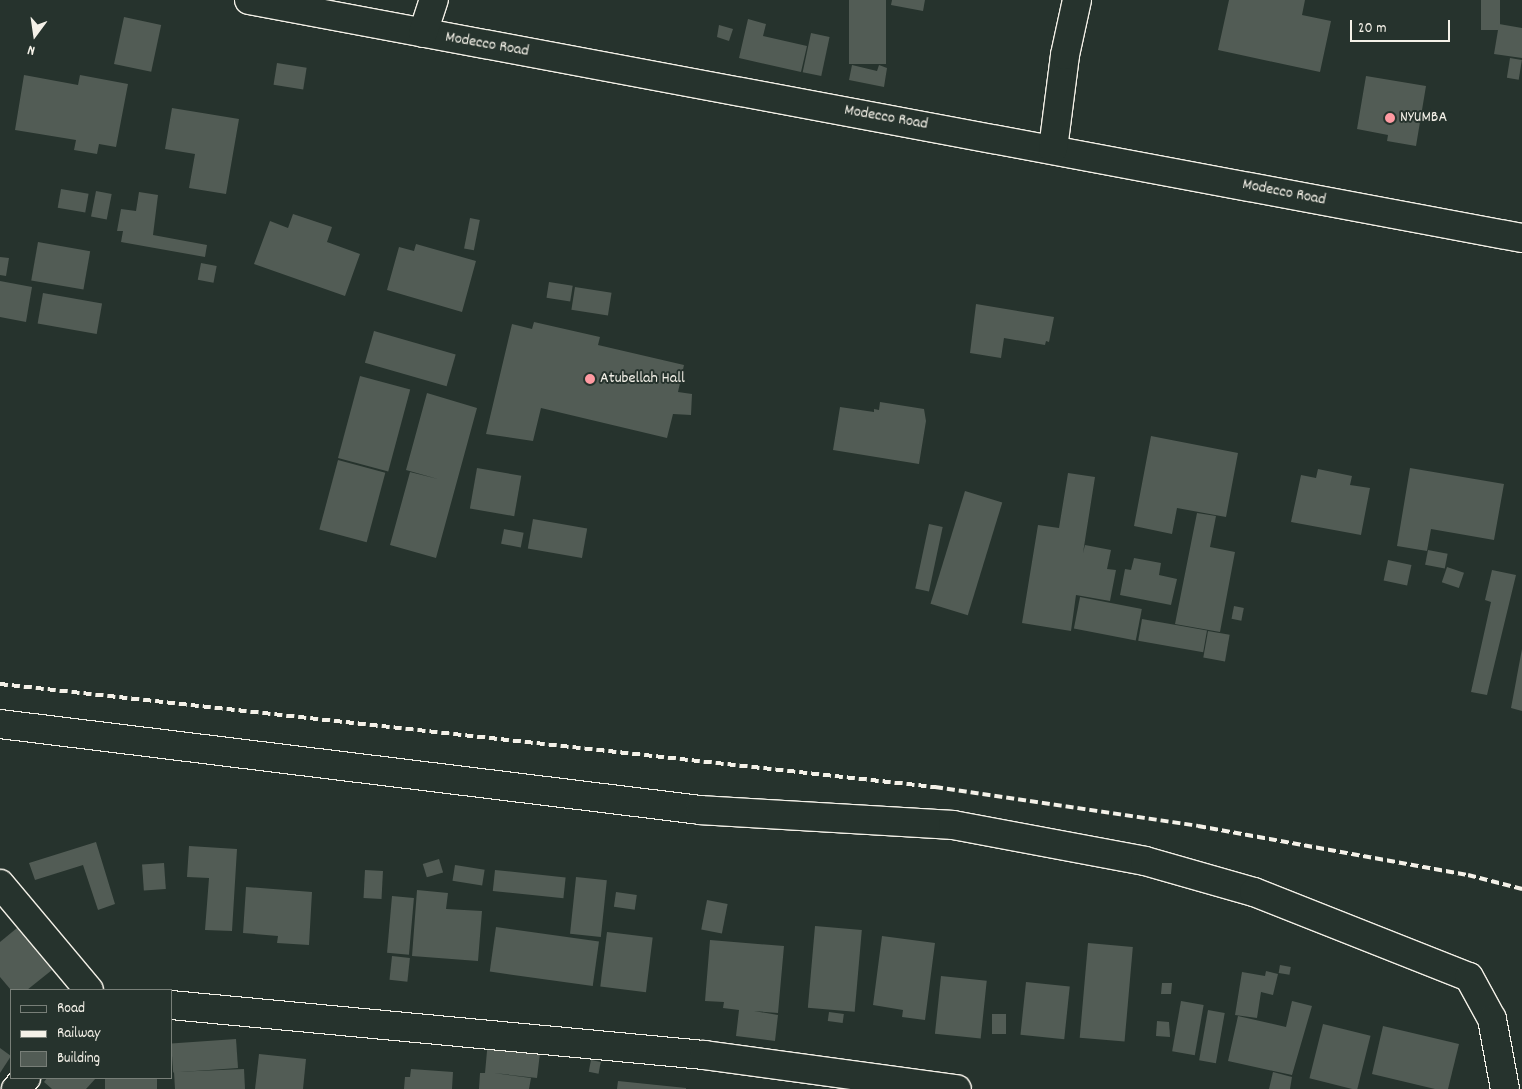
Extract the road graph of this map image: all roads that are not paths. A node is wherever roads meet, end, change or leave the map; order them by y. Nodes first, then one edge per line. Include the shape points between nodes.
1 (249, 0) edge
2 (434, 0) edge
3 (1077, 0) edge
4 (423, 33) junction
5 (1053, 149) junction
6 (1522, 238) edge
7 (0, 724) edge
8 (0, 884) edge
9 (89, 989) edge
10 (172, 1005) edge
11 (25, 1079) edge
12 (16, 1089) edge
13 (957, 1089) edge
14 (1505, 1089) edge

1 - 4 street, Modecco Road
2 - 4 street
3 - 5 street via 1065,55
4 - 5 street, Modecco Road
5 - 6 street, Modecco Road
7 - 14 street via 700,810 953,825 1145,861 1254,892 1469,977 1492,1019
8 - 9 street
10 - 13 street via 704,1055
11 - 12 street

